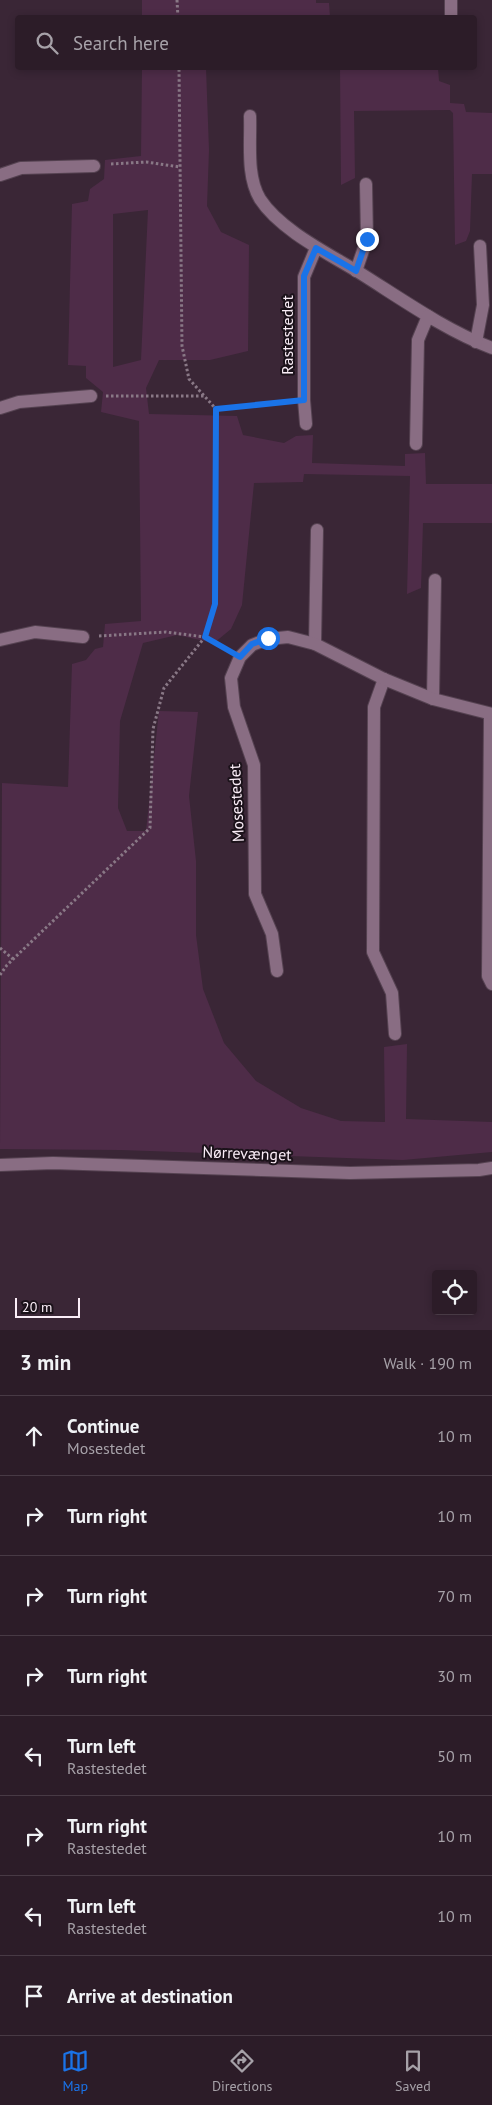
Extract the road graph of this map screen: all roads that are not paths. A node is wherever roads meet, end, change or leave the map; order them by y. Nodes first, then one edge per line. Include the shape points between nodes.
1 (452, 0) edge
2 (451, 15) edge
3 (250, 116) dead end
4 (94, 166) road end
5 (0, 175) edge
6 (366, 184) dead end
7 (480, 246) dead end
8 (316, 248) junction
9 (356, 271) junction
10 (428, 316) junction
11 (476, 342) junction
12 (492, 348) edge
13 (91, 396) road end
14 (0, 408) edge
15 (306, 424) dead end
16 (416, 444) dead end
17 (317, 530) dead end
18 (435, 580) dead end
19 (83, 637) road end
20 (0, 640) edge
21 (315, 644) junction
22 (384, 679) junction
23 (433, 699) junction
24 (491, 714) edge
25 (277, 971) dead end
26 (492, 984) edge
27 (395, 1034) dead end
28 (0, 1165) edge
29 (492, 1168) edge

1 - 2 street
3 - 8 street via 252,179 260,198 272,214
4 - 5 street via 21,168
6 - 9 street via 367,239
7 - 11 street via 483,305
8 - 9 street
8 - 15 street, Rastestedet via 304,276
9 - 10 street
10 - 11 street
10 - 16 street via 418,340
11 - 12 street
13 - 14 street via 19,402
17 - 21 street
18 - 23 street
19 - 20 street via 35,632
21 - 22 street
21 - 25 street, Mosestedet via 288,637 268,638 252,644 240,657 232,678 234,706 254,765 255,894 272,934
22 - 23 street
22 - 27 street via 374,707 372,952 392,993
23 - 24 street
24 - 26 street via 488,976
28 - 29 street, Nørrevænget via 53,1163 350,1173

